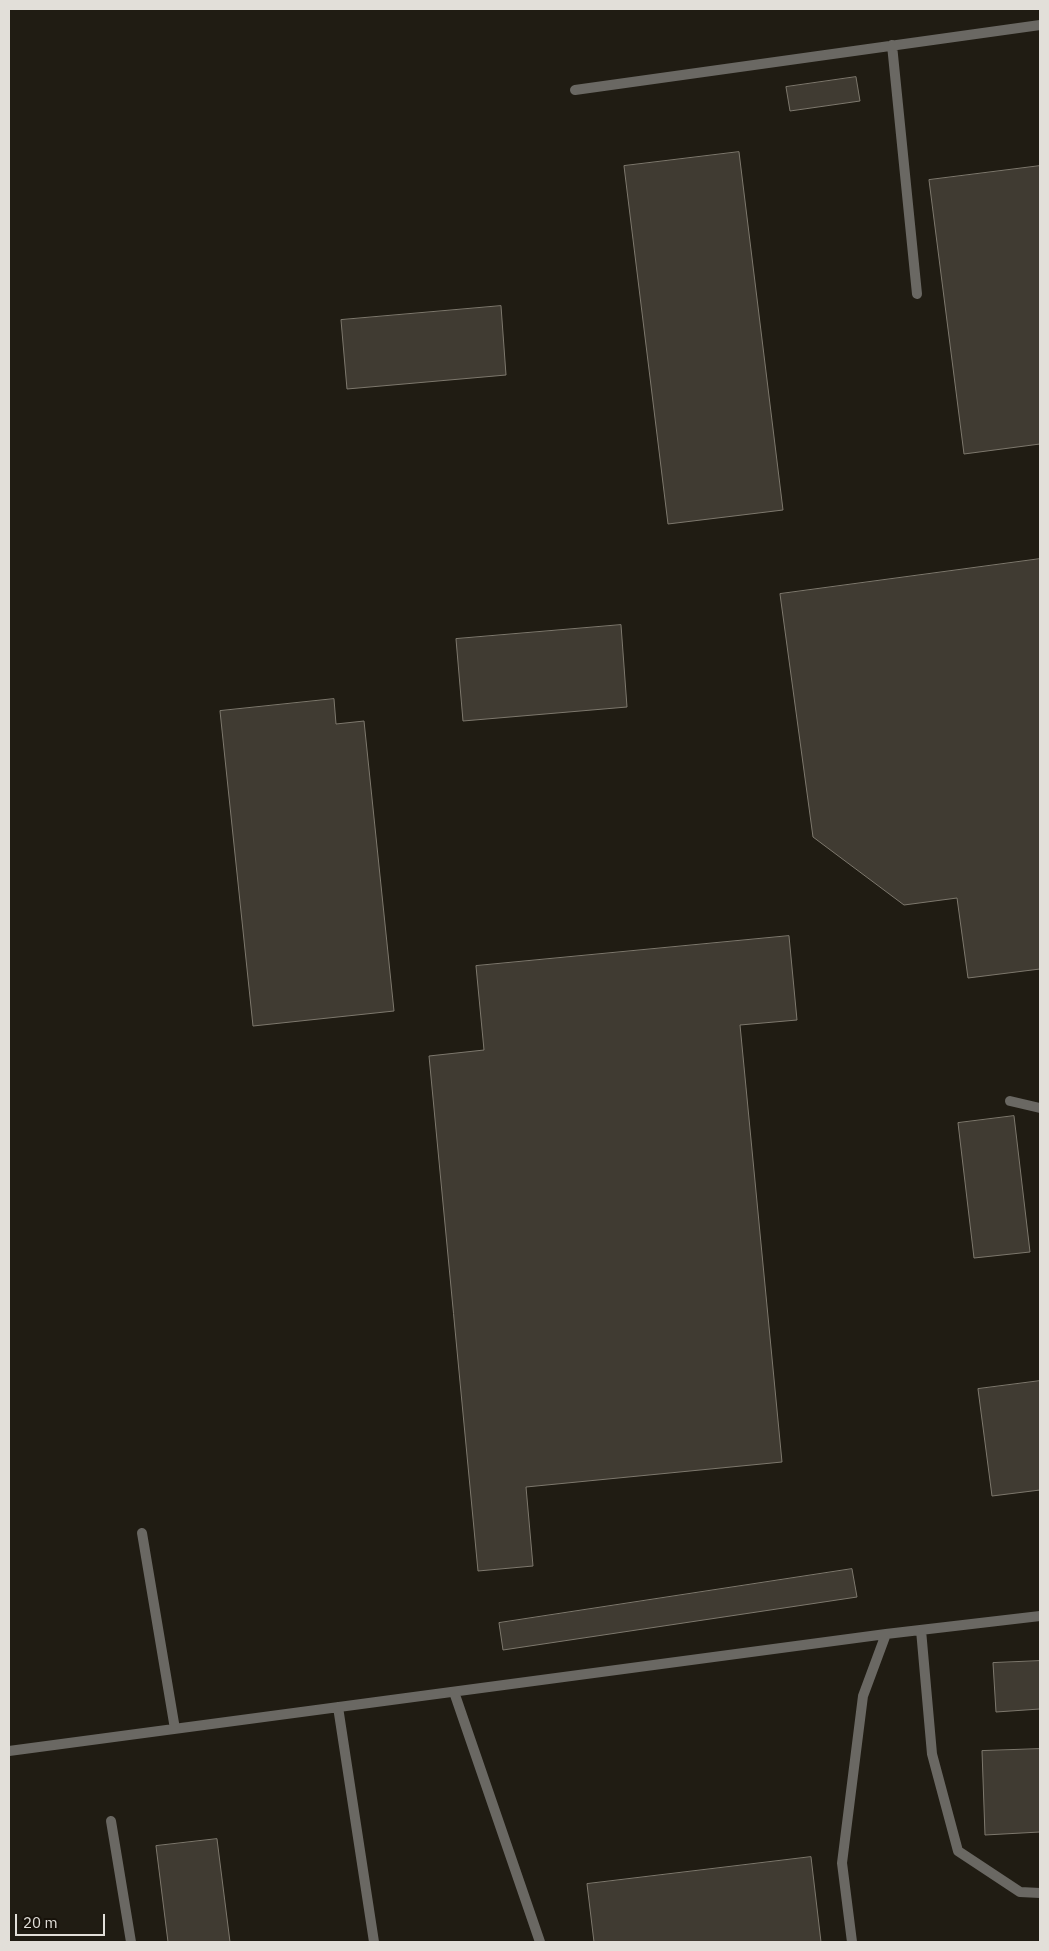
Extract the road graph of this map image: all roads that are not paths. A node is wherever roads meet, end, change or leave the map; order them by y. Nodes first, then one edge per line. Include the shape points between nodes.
1 (1040, 25) edge
2 (892, 45) junction
3 (575, 90) dead end
4 (917, 294) dead end
5 (1010, 1101) dead end
6 (1040, 1108) edge
7 (142, 1533) dead end
8 (1040, 1616) edge
9 (922, 1630) junction
10 (886, 1634) junction
11 (454, 1692) junction
12 (338, 1707) junction
13 (175, 1729) junction
14 (9, 1750) edge
15 (110, 1821) dead end
16 (1040, 1893) edge
17 (131, 1942) edge
18 (374, 1942) edge
19 (540, 1942) edge
20 (852, 1942) edge

1 - 2 lane
2 - 3 lane
2 - 4 lane
5 - 6 lane
7 - 13 lane
8 - 9 lane
9 - 10 lane
9 - 16 lane via 932,1754 958,1851 1020,1892
10 - 11 lane
10 - 20 lane via 863,1696 842,1863
11 - 12 lane
11 - 19 lane
12 - 13 lane
12 - 18 lane
13 - 14 lane
15 - 17 lane

